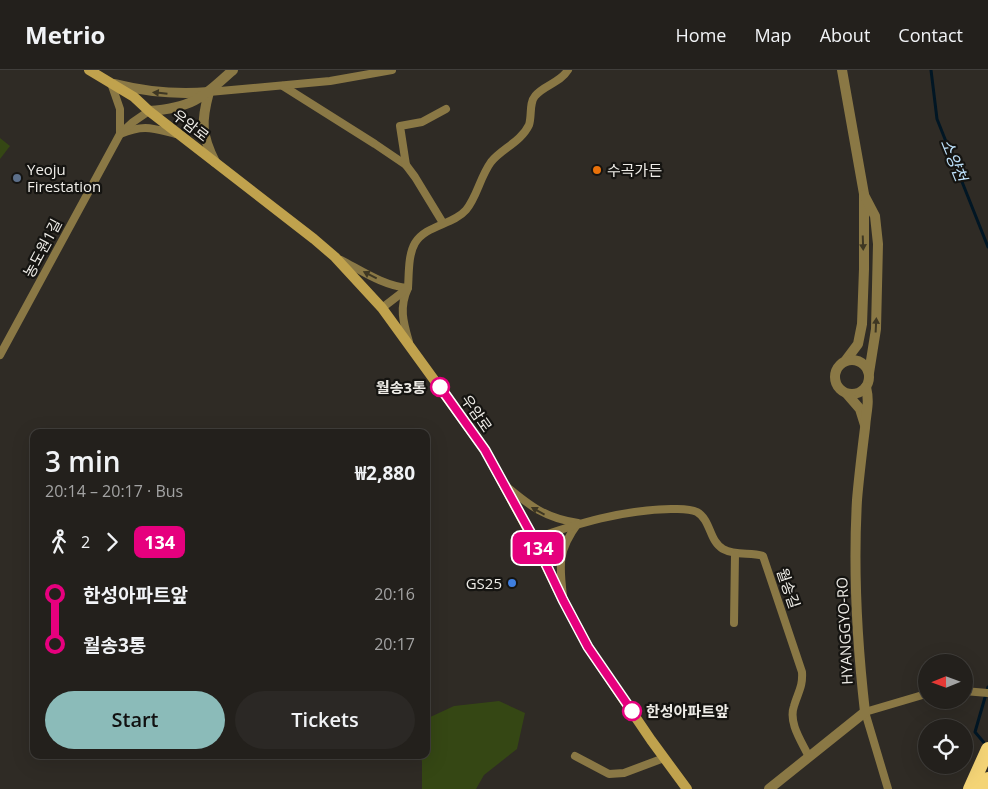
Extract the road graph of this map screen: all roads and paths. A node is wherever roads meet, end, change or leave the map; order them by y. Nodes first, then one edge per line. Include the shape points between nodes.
1 (89, 70) edge
2 (233, 70) edge
3 (392, 70) edge
4 (568, 70) edge
5 (842, 70) edge
6 (111, 82) junction
7 (283, 86) junction
8 (209, 92) junction
9 (446, 109) dead end
10 (149, 111) junction
11 (120, 134) junction
12 (178, 134) junction
13 (215, 163) junction
14 (406, 165) junction
15 (864, 194) junction
16 (443, 223) junction
17 (335, 257) junction
18 (408, 288) junction
19 (382, 308) junction
20 (410, 346) junction
21 (0, 355) edge
22 (846, 360) junction
23 (869, 373) junction
24 (866, 387) junction
25 (847, 394) junction
26 (865, 425) junction
27 (505, 485) junction
28 (578, 523) junction
29 (534, 539) junction
30 (735, 554) junction
31 (563, 600) junction
32 (734, 623) dead end
33 (973, 692) edge
34 (988, 693) edge
35 (918, 696) edge
36 (866, 712) junction
37 (988, 749) edge
38 (575, 756) dead end
39 (810, 757) junction
40 (664, 758) junction
41 (988, 779) edge
42 (975, 788) edge
43 (687, 789) edge
44 (769, 789) edge
45 (888, 789) edge

1 - 6 main road, 우암로
2 - 8 street
3 - 7 street
4 - 16 street via 560,80 536,95 532,101 529,125 491,162 466,210
5 - 15 street
8 -> 6 street via 166,94
6 - 10 main road, 우암로
6 - 11 street via 120,109
7 - 8 street
7 - 14 street
8 - 10 street via 180,108
8 - 13 street via 203,130
9 - 14 street via 422,122 400,126
10 - 11 street, 농도원1길
10 - 12 main road, 우암로
11 - 12 street via 135,128
11 - 21 street, 농도원1길
12 - 13 main road, 우암로
13 - 17 main road, 우암로
14 - 16 street
15 -> 22 street via 862,324 858,344
23 -> 15 street via 876,329 878,244 875,216
16 - 18 street via 419,237 414,245
18 -> 17 street via 385,283
17 - 19 main road, 우암로
18 - 19 street
18 - 20 street via 402,308
19 - 20 main road, 우암로
20 - 27 main road, 우암로 via 485,450
22 - 23 street via 860,362
22 - 25 street via 840,364 834,377 840,390
23 - 24 street
24 - 25 street via 861,392
24 - 26 street, HYANGGYO-RO via 868,410
25 - 26 street via 860,409
26 - 36 street, HYANGGYO-RO via 857,499 856,559 858,638
28 -> 27 street via 560,520 530,507
27 - 29 main road, 우암로
28 - 29 street
28 - 30 street via 647,509 686,509 697,512 706,520 716,544
28 - 31 street via 567,538 561,555
29 - 31 main road, 우암로
30 - 32 street
30 - 39 street, 월송길 via 763,556 802,672 803,684 792,708 793,720
31 - 40 main road, 우암로 via 588,647
33 - 34 street
35 - 36 street
36 - 39 street
36 - 45 street
37 - 42 highway
38 - 40 street via 608,774 624,773
39 - 44 street
40 - 43 main road, 우암로
41 - 42 highway

